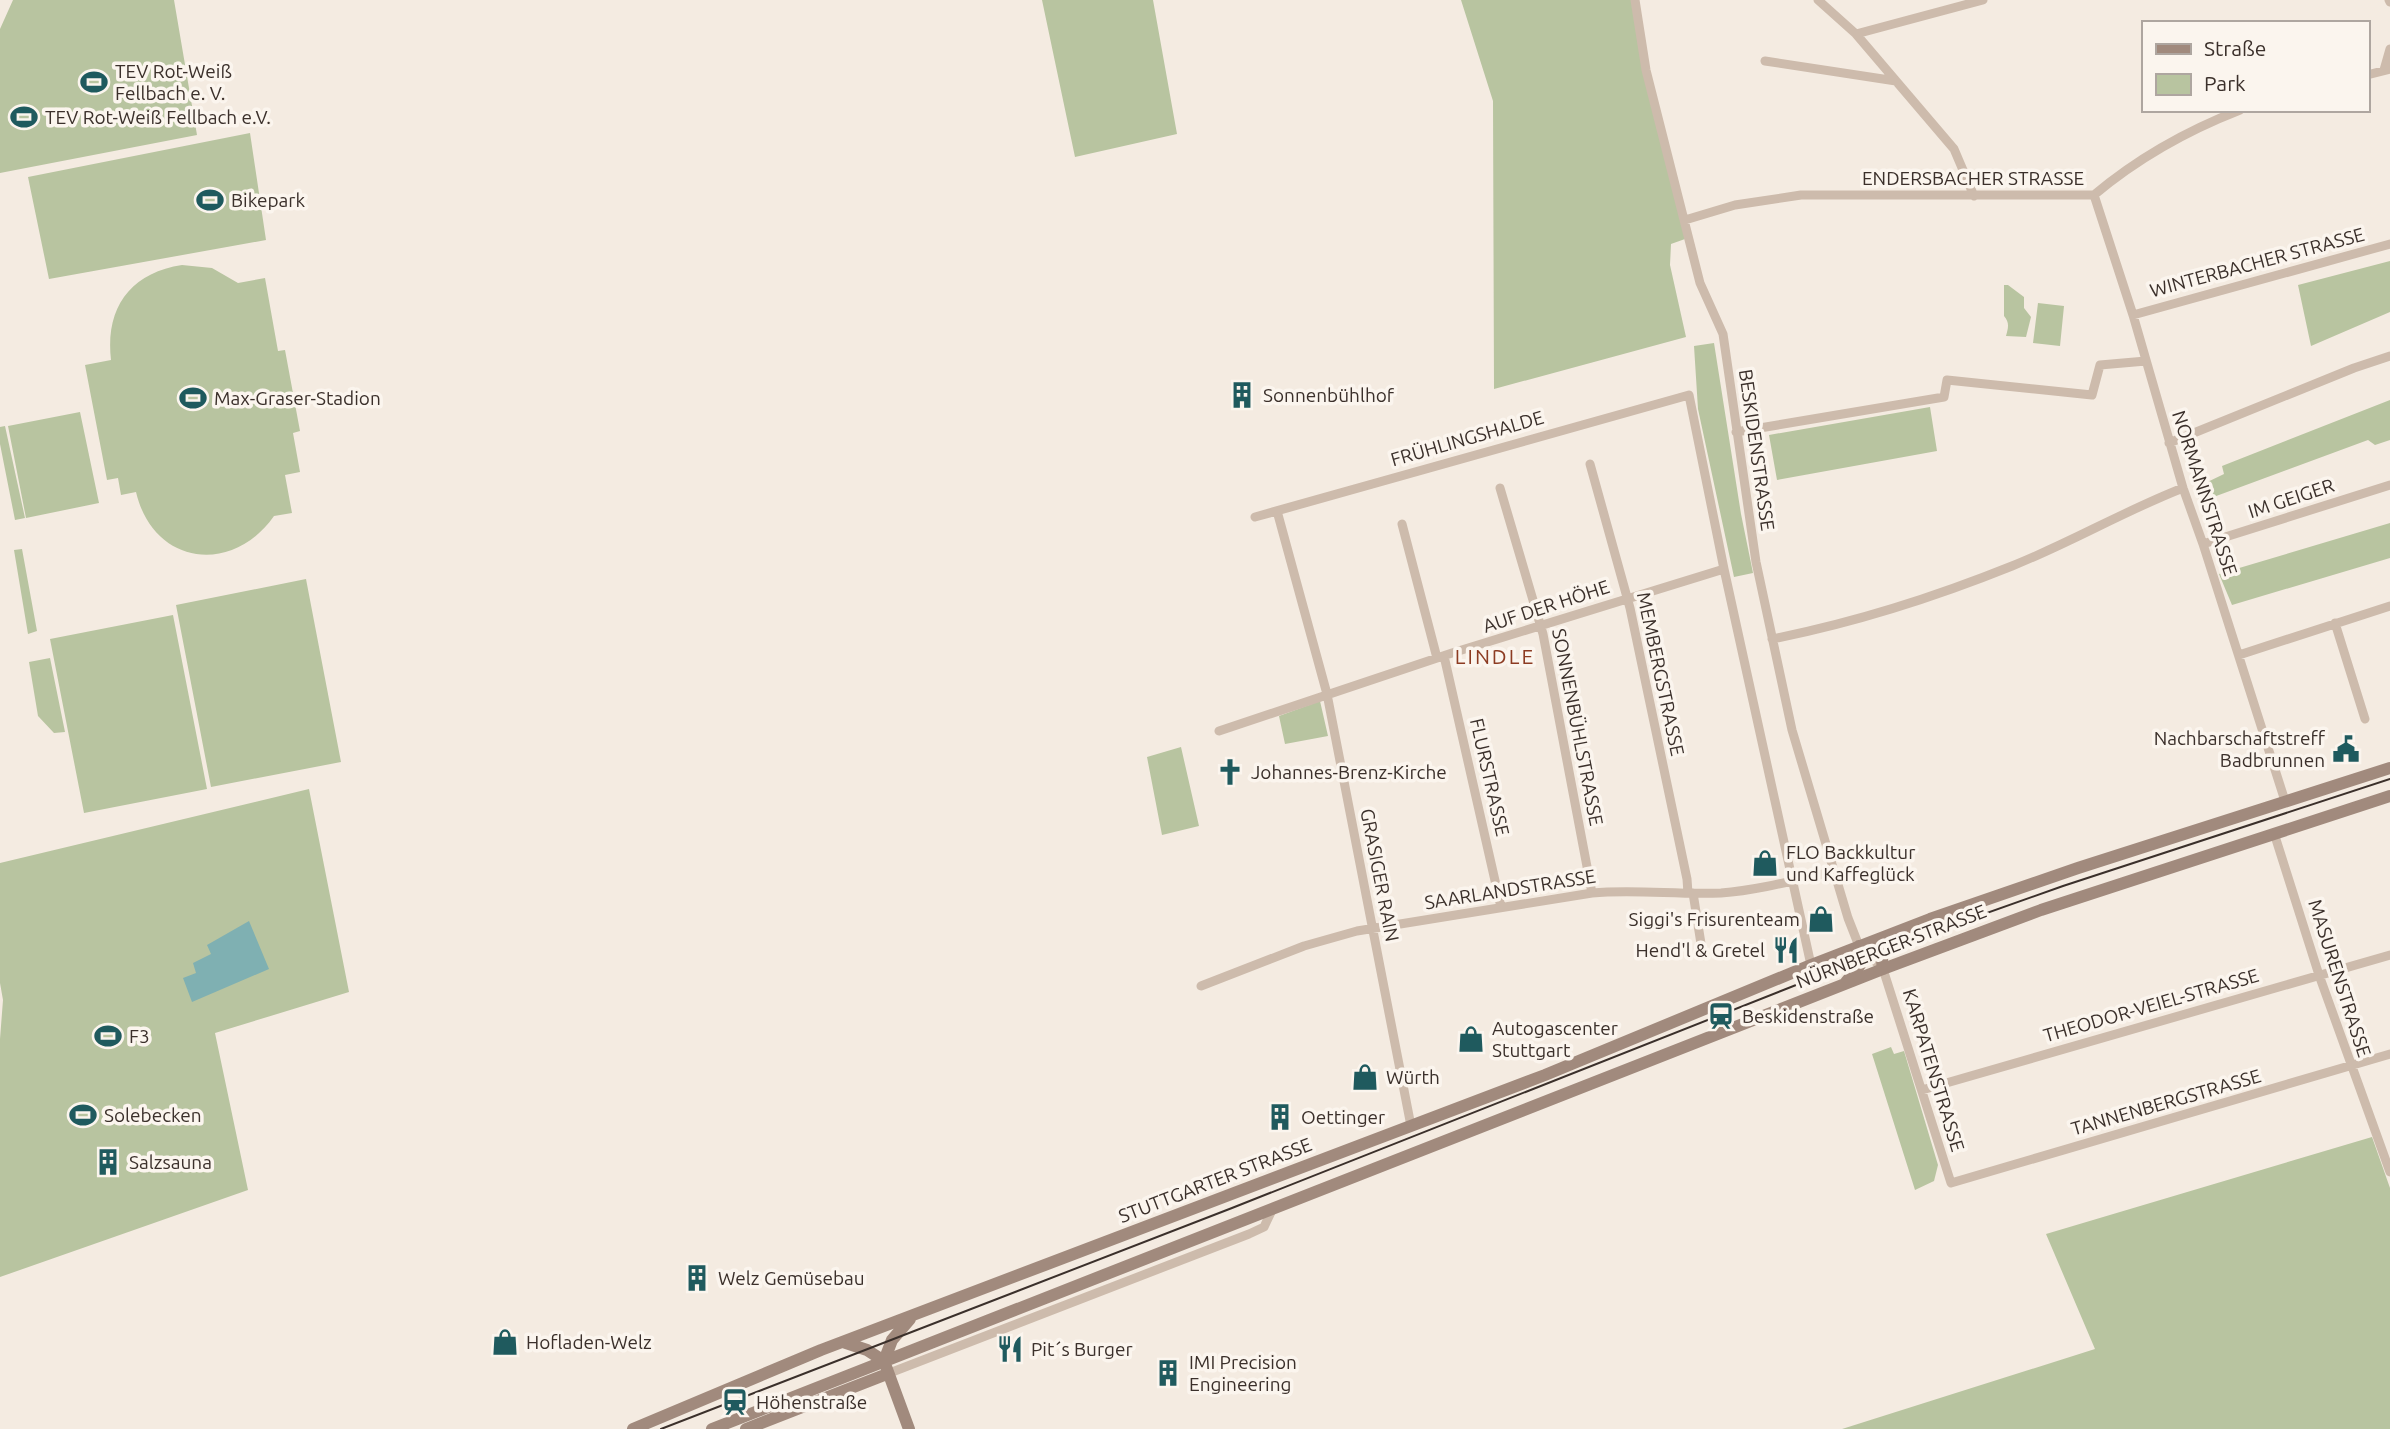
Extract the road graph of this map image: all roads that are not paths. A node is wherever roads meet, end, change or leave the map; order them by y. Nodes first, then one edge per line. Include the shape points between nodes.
1 (1635, 0) edge
2 (1818, 0) edge
3 (1983, 0) edge
4 (1856, 34) junction
5 (2390, 50) edge
6 (1765, 61) dead end
7 (2387, 70) edge
8 (2369, 74) edge
9 (1896, 81) junction
10 (2235, 112) edge
11 (2094, 195) junction
12 (1975, 196) junction
13 (1685, 220) junction
14 (2390, 244) edge
15 (2133, 315) junction
16 (2390, 356) edge
17 (2146, 361) junction
18 (1736, 432) junction
19 (2169, 443) junction
20 (1590, 464) dead end
21 (2390, 485) edge
22 (1500, 488) dead end
23 (2183, 488) junction
24 (1277, 511) junction
25 (1255, 517) dead end
26 (1402, 524) dead end
27 (2203, 544) junction
28 (1724, 569) junction
29 (1628, 598) junction
30 (2390, 606) edge
31 (2335, 624) junction
32 (1540, 625) junction
33 (1772, 639) junction
34 (2239, 654) junction
35 (1441, 657) junction
36 (1327, 694) junction
37 (2365, 719) dead end
38 (1219, 731) dead end
39 (2390, 768) edge
40 (2390, 796) edge
41 (2285, 801) junction
42 (2274, 832) junction
43 (1832, 872) junction
44 (1793, 880) junction
45 (1592, 893) junction
46 (1690, 893) junction
47 (1501, 907) junction
48 (1373, 929) junction
49 (1899, 931) junction
50 (1859, 946) junction
51 (1702, 950) dead end
52 (2390, 955) edge
53 (1811, 965) junction
54 (1883, 969) junction
55 (2319, 975) junction
56 (1842, 985) junction
57 (1201, 986) dead end
58 (2390, 1054) edge
59 (2351, 1066) junction
60 (1922, 1090) junction
61 (1411, 1126) junction
62 (2390, 1172) edge
63 (1951, 1182) joint
64 (913, 1316) junction
65 (843, 1342) junction
66 (886, 1368) junction
67 (633, 1429) edge
68 (712, 1429) edge
69 (746, 1429) edge
70 (909, 1429) edge

1 - 13 street, BESKIDENSTRASSE via 1646,70
2 - 4 street
3 - 4 street
4 - 9 street
5 - 7 street
6 - 9 street
7 - 8 street
9 - 12 street via 1954,149
10 - 11 street, ENDERSBACHER STRASSE via 2166,143
11 - 12 street, ENDERSBACHER STRASSE
11 - 15 street, NORMANNSTRASSE
12 - 13 street, ENDERSBACHER STRASSE via 1801,195 1735,205
13 - 18 street, BESKIDENSTRASSE via 1700,283 1723,334
14 - 15 street, WINTERBACHER STRASSE
15 - 17 street, NORMANNSTRASSE
16 - 19 street
17 - 18 street via 2100,365 2092,395 1947,380 1944,397
17 - 19 street, NORMANNSTRASSE
18 - 33 street, BESKIDENSTRASSE
19 - 23 street, NORMANNSTRASSE
20 - 29 street, MEMBERGSTRASSE
21 - 27 street, IM GEIGER
22 - 32 street, SONNENBÜHLSTRASSE
23 - 27 street, NORMANNSTRASSE
23 - 33 street via 1955,588
24 - 25 street, FRÜHLINGSHALDE
24 - 28 street, FRÜHLINGSHALDE via 1689,395
24 - 36 street, GRASIGER RAIN
26 - 35 street, FLURSTRASSE
27 - 34 street, NORMANNSTRASSE
28 - 29 street, AUF DER HÖHE
28 - 44 street
29 - 32 street, AUF DER HÖHE
29 - 46 street, MEMBERGSTRASSE
30 - 31 street
31 - 34 street
31 - 37 street
32 - 35 street, AUF DER HÖHE
32 - 45 street, SONNENBÜHLSTRASSE
33 - 43 street, BESKIDENSTRASSE via 1791,730
34 - 41 street, NORMANNSTRASSE
35 - 36 street, AUF DER HÖHE
35 - 47 street, FLURSTRASSE
36 - 38 street, AUF DER HÖHE
36 - 48 street, GRASIGER RAIN
39 - 41 main road, NÜRNBERGER STRASSE
40 - 42 main road, NÜRNBERGER STRASSE
41 - 49 main road, NÜRNBERGER STRASSE
42 - 54 main road, NÜRNBERGER STRASSE
42 - 55 street, MASURENSTRASSE
43 - 44 street, SAARLANDSTRASSE
43 - 50 street, BESKIDENSTRASSE
44 - 46 street, SAARLANDSTRASSE via 1752,889
44 - 53 street
45 - 46 street, SAARLANDSTRASSE
45 - 47 street, SAARLANDSTRASSE
46 - 51 street, MEMBERGSTRASSE
47 - 48 street, SAARLANDSTRASSE
48 - 57 street, SAARLANDSTRASSE via 1304,946
48 - 61 street, GRASIGER RAIN
49 - 50 main road, NÜRNBERGER STRASSE
49 - 54 main road via 1882,951
50 - 53 main road, NÜRNBERGER STRASSE
50 - 54 street
50 - 56 main road via 1857,972
52 - 55 street, THEODOR-VEIEL-STRASSE
53 - 61 main road, STUTTGARTER STRASSE
54 - 56 main road, NÜRNBERGER STRASSE
54 - 60 street, KARPATENSTRASSE
55 - 59 street, MASURENSTRASSE
55 - 60 street, THEODOR-VEIEL-STRASSE
56 - 66 main road, NÜRNBERGER STRASSE via 1273,1208
58 - 59 street, TANNENBERGSTRASSE
59 - 62 street, MASURENSTRASSE
59 - 63 street, TANNENBERGSTRASSE
60 - 63 street, KARPATENSTRASSE
61 - 64 main road, STUTTGARTER STRASSE
64 - 65 main road, STUTTGARTER STRASSE
64 - 66 main road via 892,1340
65 - 66 main road via 867,1350
65 - 67 main road, STUTTGARTER STRASSE
66 - 68 main road
66 - 69 main road
66 - 70 main road

